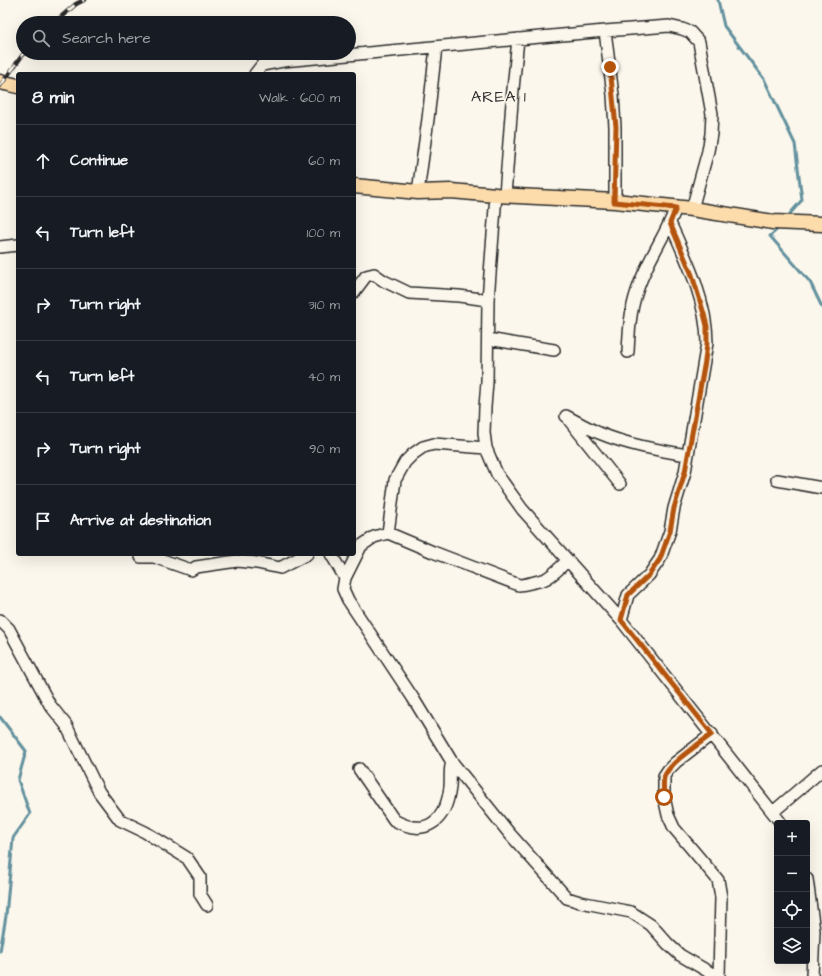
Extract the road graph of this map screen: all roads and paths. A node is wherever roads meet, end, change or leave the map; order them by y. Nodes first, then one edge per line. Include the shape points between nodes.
1 (605, 31) junction
2 (518, 39) junction
3 (436, 47) junction
4 (356, 54) edge
5 (295, 60) edge
6 (257, 72) edge
7 (0, 82) edge
8 (16, 86) edge
9 (356, 186) edge
10 (418, 192) junction
11 (500, 195) junction
12 (614, 202) junction
13 (676, 208) junction
14 (692, 209) junction
15 (670, 223) junction
16 (822, 224) edge
17 (16, 245) edge
18 (0, 247) edge
19 (356, 289) edge
20 (488, 300) junction
21 (488, 340) junction
22 (554, 350) dead end
23 (628, 352) dead end
24 (486, 448) junction
25 (687, 455) junction
26 (777, 480) dead end
27 (620, 484) dead end
28 (822, 488) edge
29 (388, 533) junction
30 (141, 556) dead end
31 (303, 556) edge
32 (332, 556) edge
33 (567, 561) junction
34 (345, 578) junction
35 (0, 620) edge
36 (621, 620) junction
37 (712, 734) junction
38 (452, 762) junction
39 (359, 770) dead end
40 (822, 770) edge
41 (773, 812) junction
42 (779, 820) edge
43 (809, 892) edge
44 (207, 905) dead end
45 (716, 976) edge
46 (719, 976) edge
47 (812, 976) edge

1 - 2 street
1 - 12 street via 616,127
1 - 14 street via 669,26 690,32 698,42 712,114 704,168
2 - 3 street
2 - 11 street
3 - 4 street
3 - 10 street
5 - 6 street via 262,66
7 - 8 main road
9 - 10 main road
10 - 11 main road via 451,191
11 - 12 main road
11 - 20 street
12 - 13 main road
13 - 14 main road
13 - 15 street
14 - 16 main road via 772,222
15 - 23 street via 637,291 630,314
15 - 25 street via 692,275 707,326 705,361
17 - 18 street
19 - 20 street via 366,276 374,274 409,293
20 - 21 street
21 - 22 street
21 - 24 street via 484,433
24 - 29 street via 434,444 423,447 413,454 405,462 395,480
24 - 33 street via 497,474 522,509
25 - 27 street via 648,449 626,442 599,433 566,416
25 - 36 street via 670,531 660,559 649,575 628,595
26 - 28 street
29 - 33 street via 519,585 546,580
29 - 34 street via 374,537 361,546
30 - 31 street via 154,557 191,570 237,561 280,568
32 - 34 street
33 - 36 street
34 - 38 street via 343,588 348,600
35 - 44 street via 9,630 50,705 66,725 99,792 120,820 187,858 200,877 200,894
36 - 37 street
37 - 41 street
37 - 46 street via 668,770 664,776 664,797 674,828 718,880 721,897
38 - 39 street via 448,797 443,812 433,823 423,828 394,820
38 - 45 street via 509,833 567,898 631,912 651,925 680,955
40 - 41 street
41 - 42 street
43 - 47 street via 814,931

